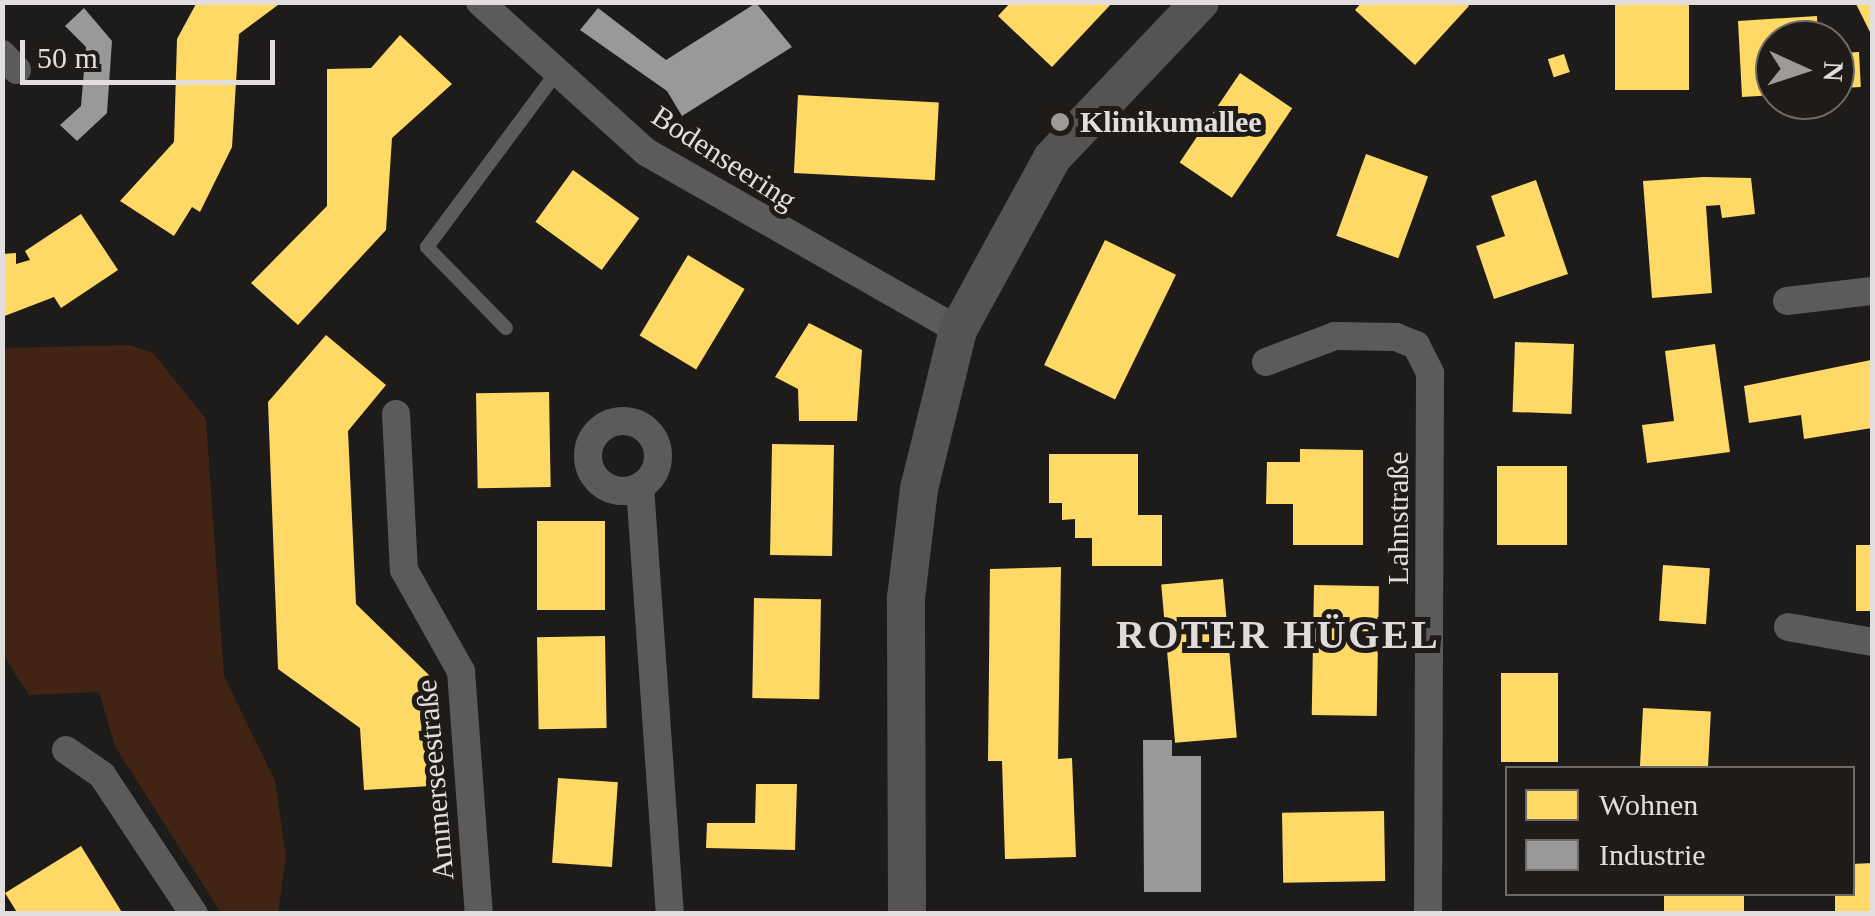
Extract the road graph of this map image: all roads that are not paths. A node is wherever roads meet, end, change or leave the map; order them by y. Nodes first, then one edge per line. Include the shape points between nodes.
1 (480, 2) edge
2 (1200, 2) edge
3 (557, 72) junction
4 (1872, 292) edge
5 (1787, 301) dead end
6 (506, 328) dead end
7 (958, 330) junction
8 (1266, 362) dead end
9 (396, 414) dead end
10 (640, 488) dead end
11 (1788, 627) dead end
12 (1872, 642) edge
13 (66, 750) dead end
14 (194, 914) edge
15 (479, 914) edge
16 (670, 914) edge
17 (907, 914) edge
18 (1428, 914) edge

1 - 3 street, Bodenseering
2 - 7 street via 1052,158
3 - 6 lane via 427,246
3 - 7 street, Bodenseering via 646,152
4 - 5 street
7 - 17 street via 919,489 906,598
8 - 18 street, Lahnstraße via 1335,336 1396,337 1416,345 1430,373
9 - 15 street, Ammerseestraße via 404,570 461,670
10 - 16 street
11 - 12 street
13 - 14 street via 102,776

